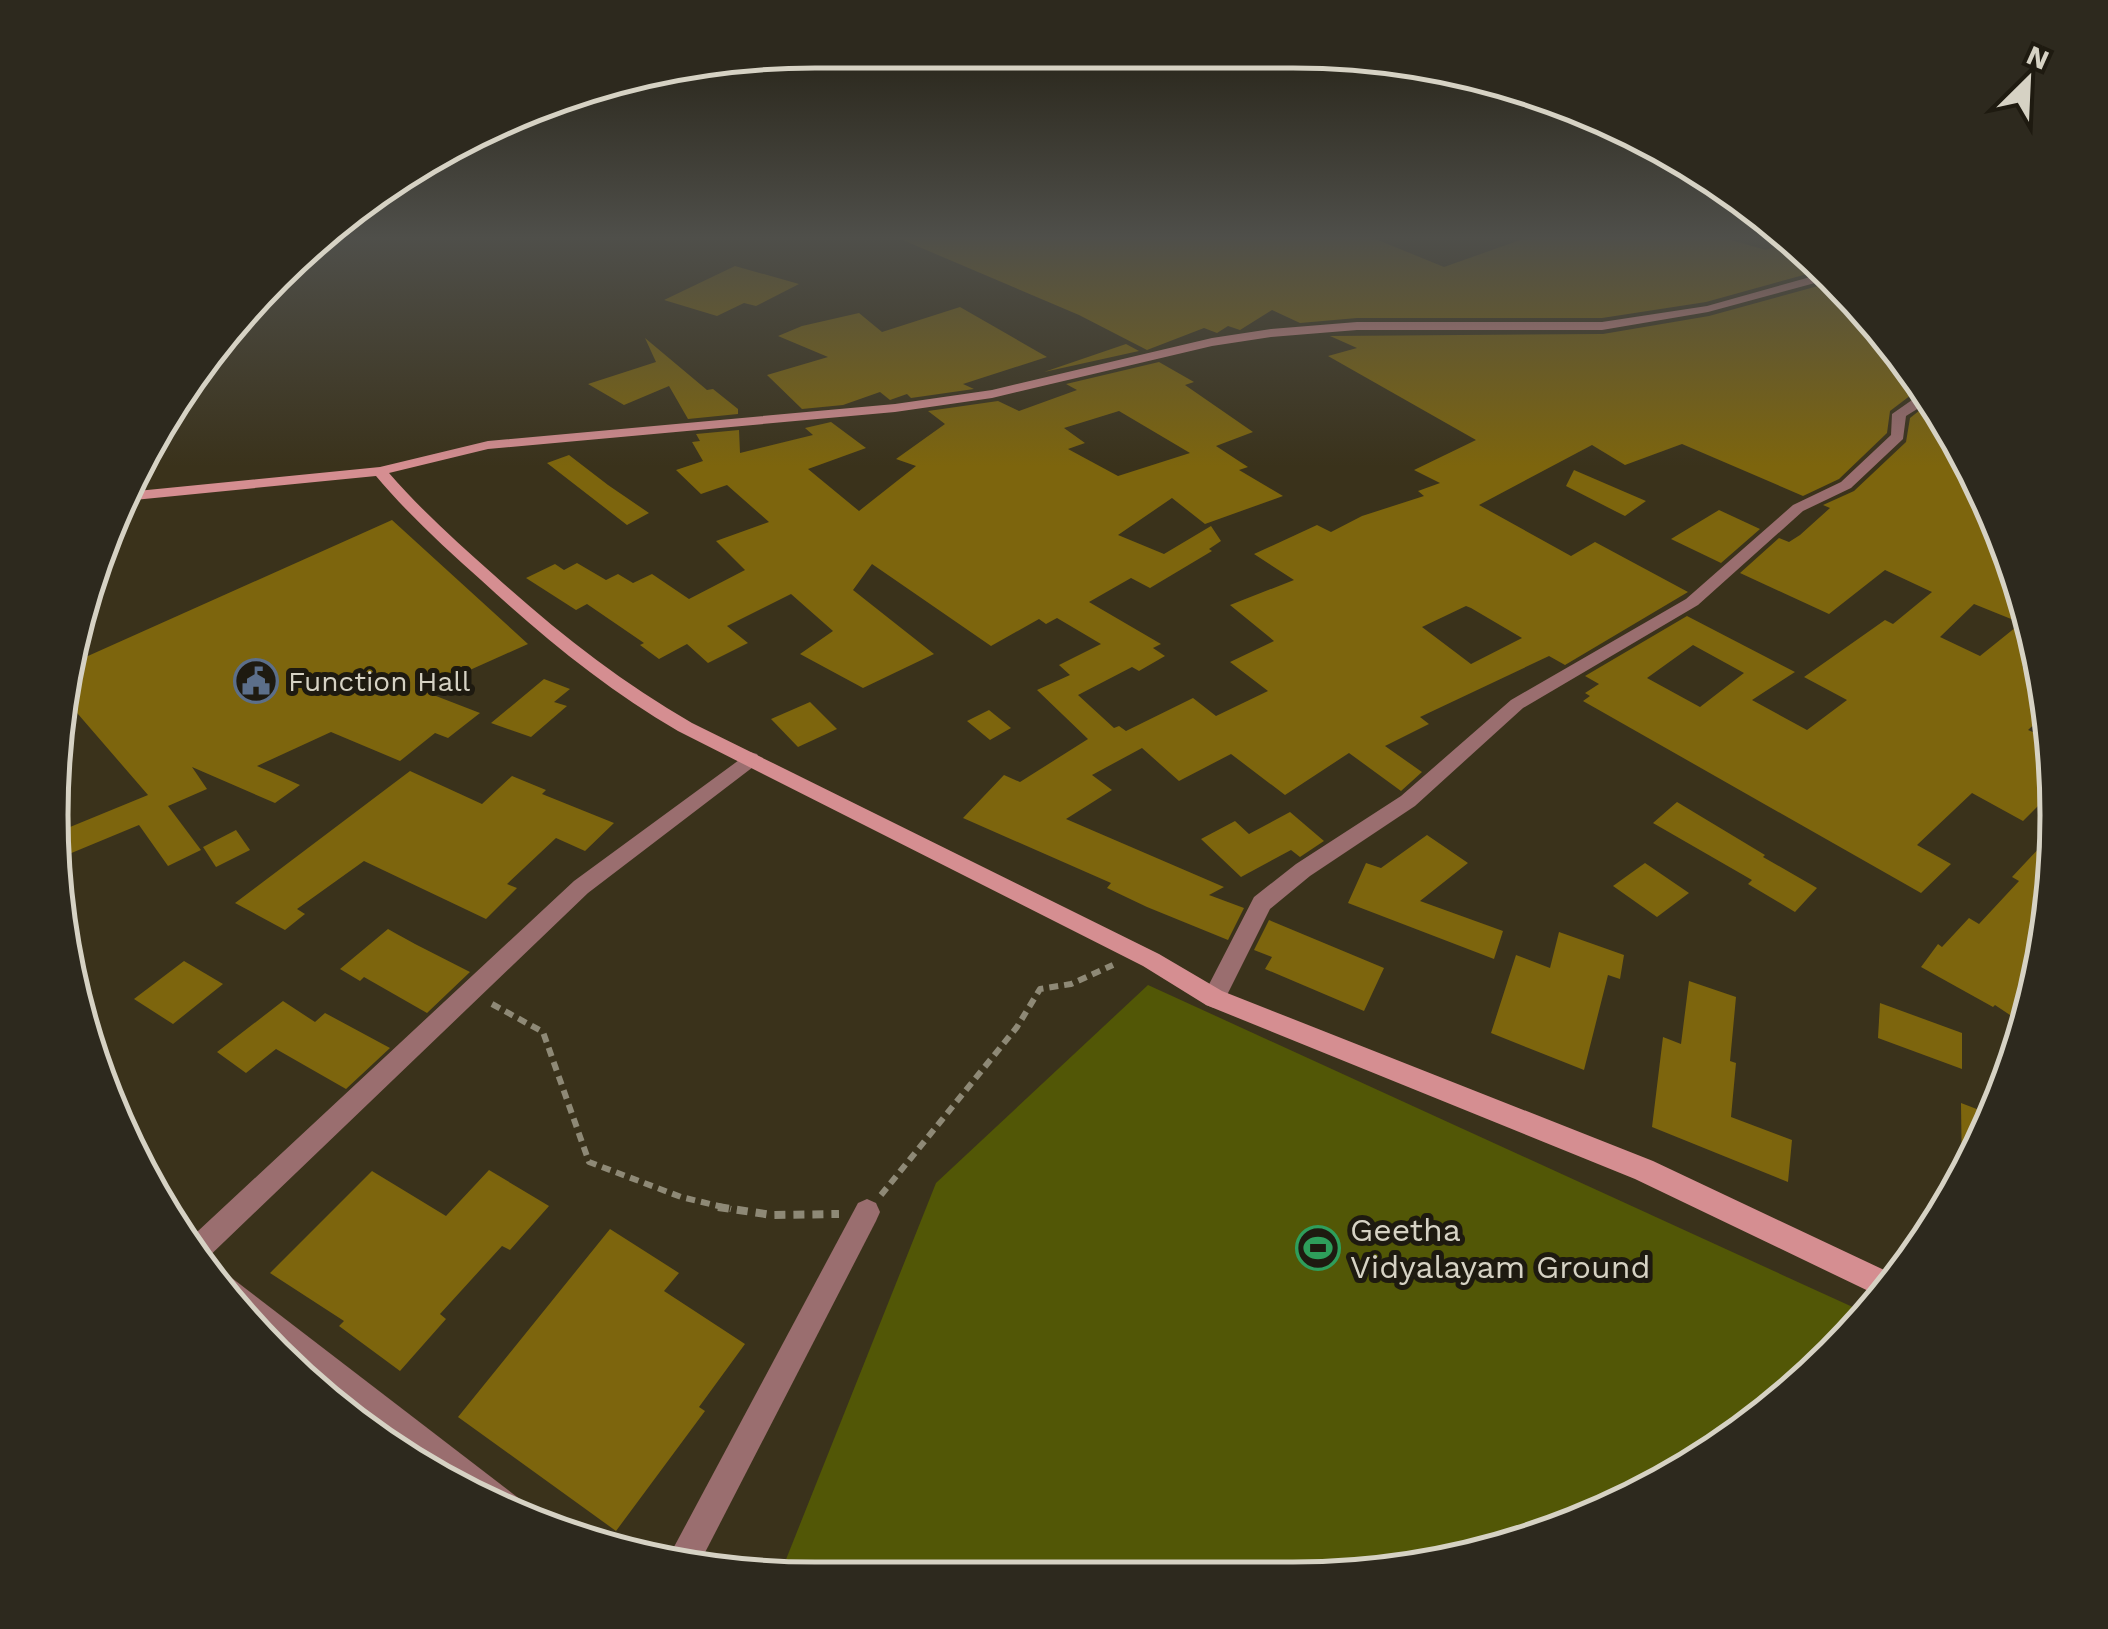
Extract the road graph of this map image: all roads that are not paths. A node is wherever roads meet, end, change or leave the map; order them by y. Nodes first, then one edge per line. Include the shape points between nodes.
1 (1682, 314) edge
2 (1917, 403) edge
3 (380, 471) junction
4 (140, 495) edge
5 (750, 759) junction
6 (1214, 998) junction
7 (867, 1212) road end
8 (203, 1244) edge
9 (1877, 1281) edge
10 (269, 1325) edge
11 (455, 1469) edge
12 (689, 1550) edge

1 - 3 street via 1582,327 1357,326 1271,333 972,397 488,445
2 - 6 street via 1899,414 1898,436 1846,485 1798,508 1692,602 1517,704 1408,801 1262,904
3 - 4 street
3 - 5 street via 413,512 570,653 628,695
5 - 6 street
5 - 8 street via 581,887
6 - 9 street via 1644,1170
7 - 12 street
10 - 11 street

